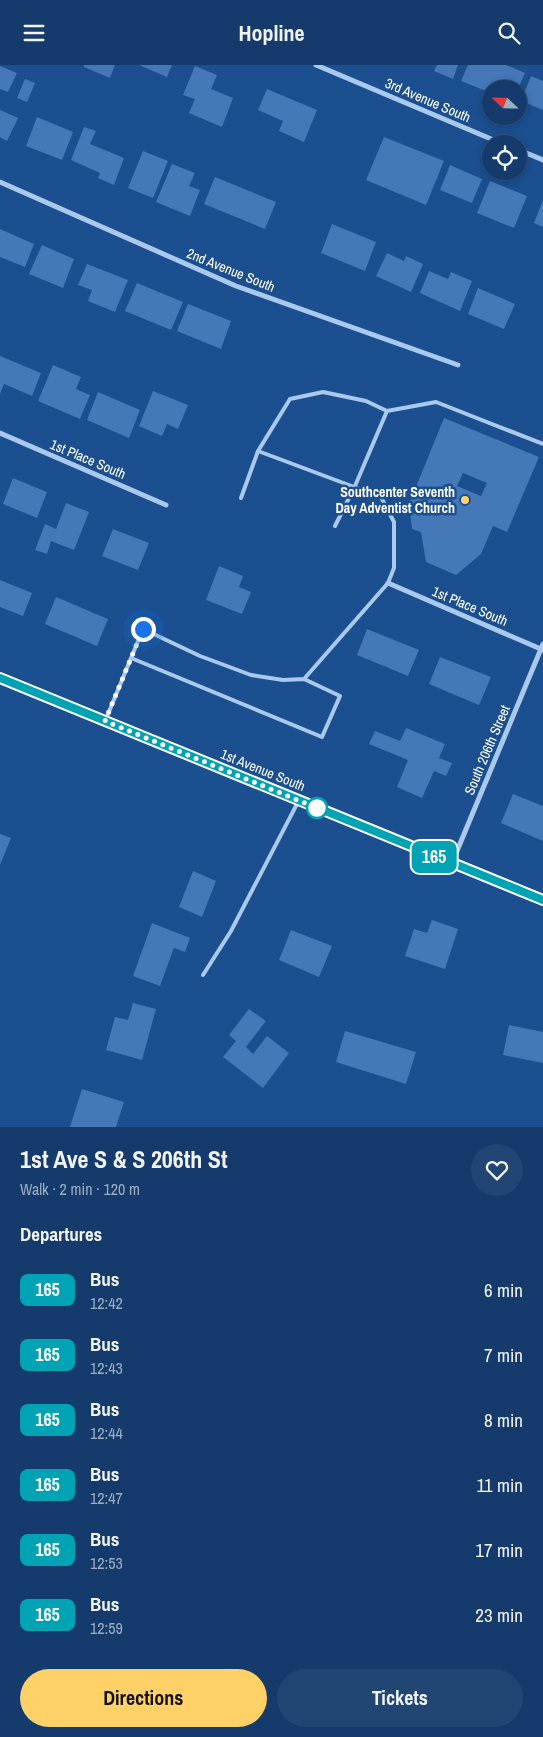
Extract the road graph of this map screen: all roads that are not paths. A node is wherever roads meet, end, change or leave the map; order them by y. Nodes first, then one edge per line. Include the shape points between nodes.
1 (316, 65) edge
2 (482, 135) edge
3 (527, 154) edge
4 (543, 161) edge
5 (0, 182) edge
6 (458, 365) dead end
7 (387, 411) junction
8 (0, 433) edge
9 (543, 443) edge
10 (258, 451) junction
11 (355, 487) junction
12 (241, 499) dead end
13 (166, 505) dead end
14 (335, 526) dead end
15 (388, 583) junction
16 (542, 648) edge
17 (131, 657) junction
18 (0, 678) edge
19 (304, 679) junction
20 (105, 721) junction
21 (299, 801) junction
22 (452, 864) junction
23 (543, 900) edge
24 (202, 975) dead end

1 - 2 street, 3rd Avenue South
3 - 4 street
5 - 6 street, 2nd Avenue South via 236,286
7 - 9 lane via 436,402
7 - 10 lane via 366,401 323,392 290,399
7 - 11 lane
8 - 13 street, 1st Place South
10 - 11 lane
10 - 12 lane
11 - 14 lane
11 - 15 lane via 381,497 394,521 394,567
15 - 16 street, 1st Place South
15 - 19 lane
16 - 22 street, South 206th Street
17 - 19 lane via 143,629 200,657 251,675 283,681
17 - 19 lane via 322,737 340,696
17 - 20 lane
18 - 20 main road, 1st Avenue South
20 - 21 main road, 1st Avenue South
21 - 22 main road, 1st Avenue South
21 - 24 lane via 231,931
22 - 23 main road, 1st Avenue South

